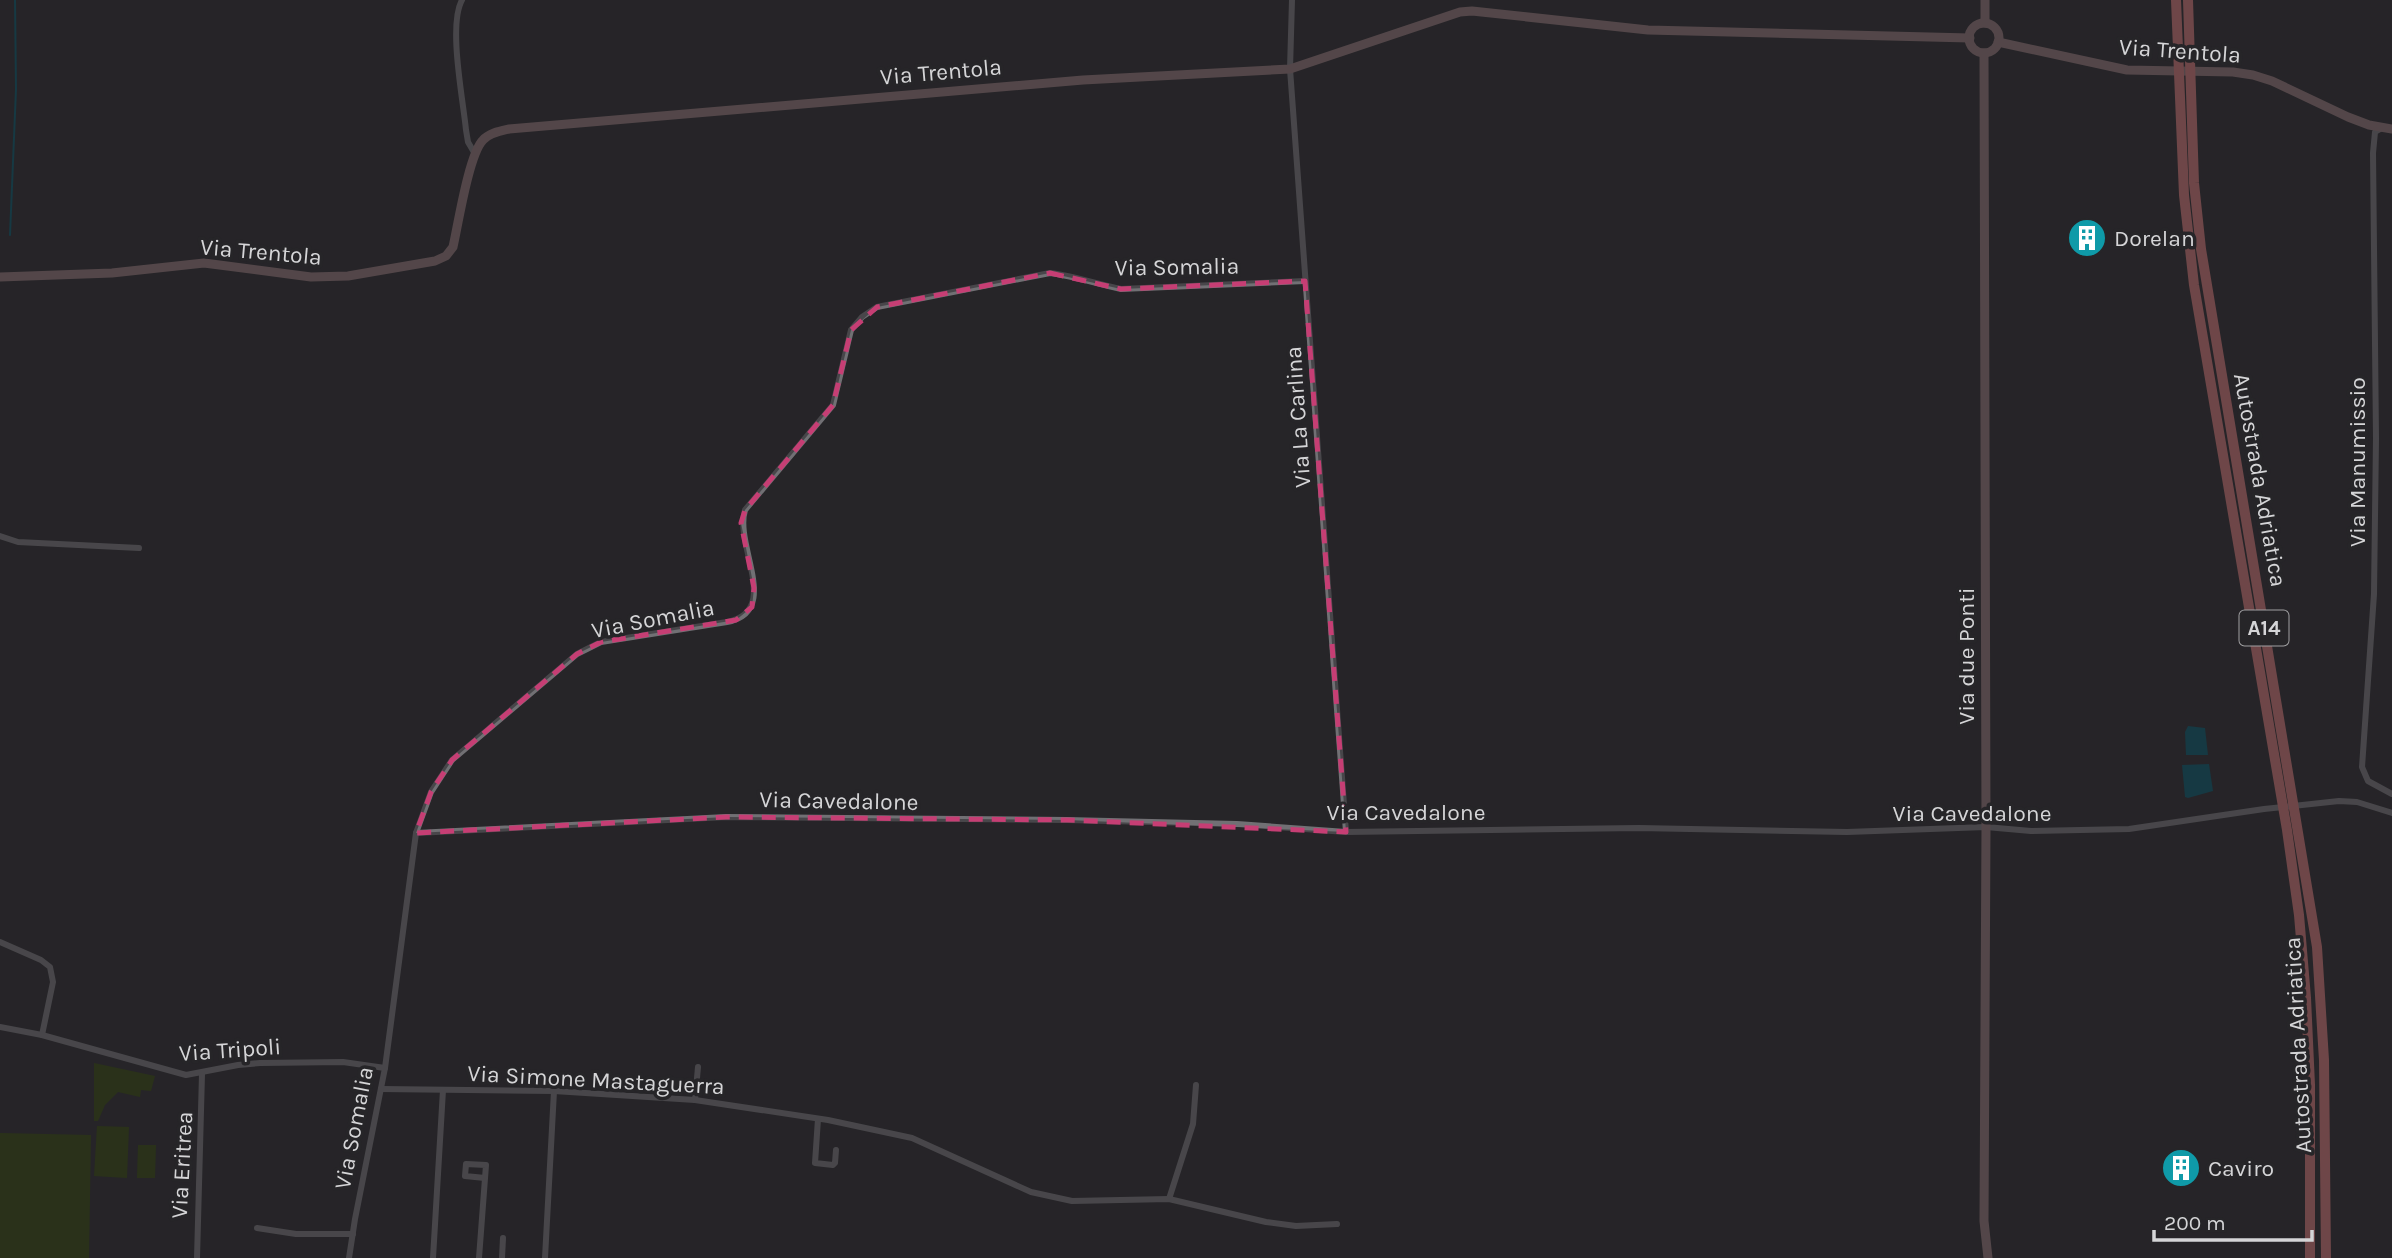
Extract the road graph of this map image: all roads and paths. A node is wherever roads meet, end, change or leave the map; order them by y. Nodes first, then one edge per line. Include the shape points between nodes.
1 (462, 0) edge
2 (1292, 0) edge
3 (1985, 0) edge
4 (2176, 0) edge
5 (2188, 0) edge
6 (1984, 23) junction
7 (1969, 38) junction
8 (1998, 42) junction
9 (1984, 53) junction
10 (1290, 69) junction
11 (2392, 129) edge
12 (475, 154) junction
13 (0, 277) edge
14 (1305, 281) junction
15 (0, 536) edge
16 (139, 548) dead end
17 (2392, 794) edge
18 (2392, 813) edge
19 (1986, 827) junction
20 (1346, 832) junction
21 (416, 833) junction
22 (0, 942) edge
23 (0, 1027) edge
24 (42, 1035) junction
25 (698, 1067) dead end
26 (385, 1068) junction
27 (202, 1074) junction
28 (1196, 1086) dead end
29 (381, 1089) junction
30 (443, 1090) junction
31 (554, 1091) junction
32 (695, 1100) junction
33 (818, 1119) junction
34 (836, 1150) dead end
35 (485, 1178) dead end
36 (1169, 1199) junction
37 (482, 1218) junction
38 (492, 1218) dead end
39 (1337, 1224) dead end
40 (257, 1228) dead end
41 (353, 1234) junction
42 (503, 1238) dead end
43 (197, 1258) edge
44 (349, 1258) edge
45 (433, 1258) edge
46 (479, 1258) edge
47 (502, 1258) edge
48 (545, 1258) edge
49 (1988, 1258) edge
50 (2310, 1258) edge
51 (2326, 1258) edge

1 - 12 street via 456,16 458,56 468,142
2 - 10 street, Via La Carlina
3 - 6 street
4 - 50 highway, Autostrada Adriatica / A14 via 2184,195 2194,285 2299,915 2311,1085
5 - 51 highway, Autostrada Adriatica / A14 via 2201,248 2317,947 2324,1060
6 - 7 street via 1976,26
6 - 8 street via 1996,29
7 - 9 street via 1972,47
7 - 10 street, Via Trentola via 1648,30 1472,11
8 - 9 street
8 - 11 street, Via Trentola via 2146,72 2253,75 2348,117
9 - 19 street, Via due Ponti
10 - 12 street, Via Trentola via 1083,80 509,129 483,139
10 - 14 street, Via La Carlina
11 - 17 street, Via Manumissio via 2376,130 2373,139 2374,569 2362,768 2368,782
12 - 13 street, Via Trentola via 453,247 435,261 348,276 311,277 204,263 112,273
14 - 20 street, Via La Carlina
14 - 21 street, Via Somalia via 1121,289 1050,273 877,307 852,330 833,405 746,510 741,523 755,598 747,612 736,620 601,642 577,654 452,760 431,792
15 - 16 street via 18,542
18 - 19 street, Via Cavedalone via 2357,802 2264,809 2129,829
19 - 20 street, Via Cavedalone via 1847,832 1639,828
19 - 49 street, Via due Ponti via 1984,1221
20 - 21 street, Via Cavedalone via 1120,821 726,817
21 - 26 street, Via Somalia
22 - 24 street via 50,967 53,982
23 - 24 street, Via Tripoli
24 - 27 street, Via Tripoli via 178,1074
25 - 32 street
26 - 27 street, Via Tripoli via 343,1062 260,1063
26 - 29 street, Via Somalia
27 - 43 street, Via Eritrea
28 - 36 street via 1193,1124
29 - 30 street, Via Simone Mastaguerra
29 - 41 street, Via Somalia
30 - 31 street, Via Simone Mastaguerra
30 - 45 street
31 - 32 street, Via Simone Mastaguerra
31 - 48 street
32 - 33 street, Via Simone Mastaguerra
33 - 34 street via 815,1163 833,1165
33 - 36 street, Via Simone Mastaguerra via 912,1139 1031,1192 1072,1201
35 - 37 street
36 - 39 street, Via Simone Mastaguerra via 1266,1222
37 - 38 street
37 - 46 street
40 - 41 street via 296,1234
41 - 44 street, Via Somalia
42 - 47 street

